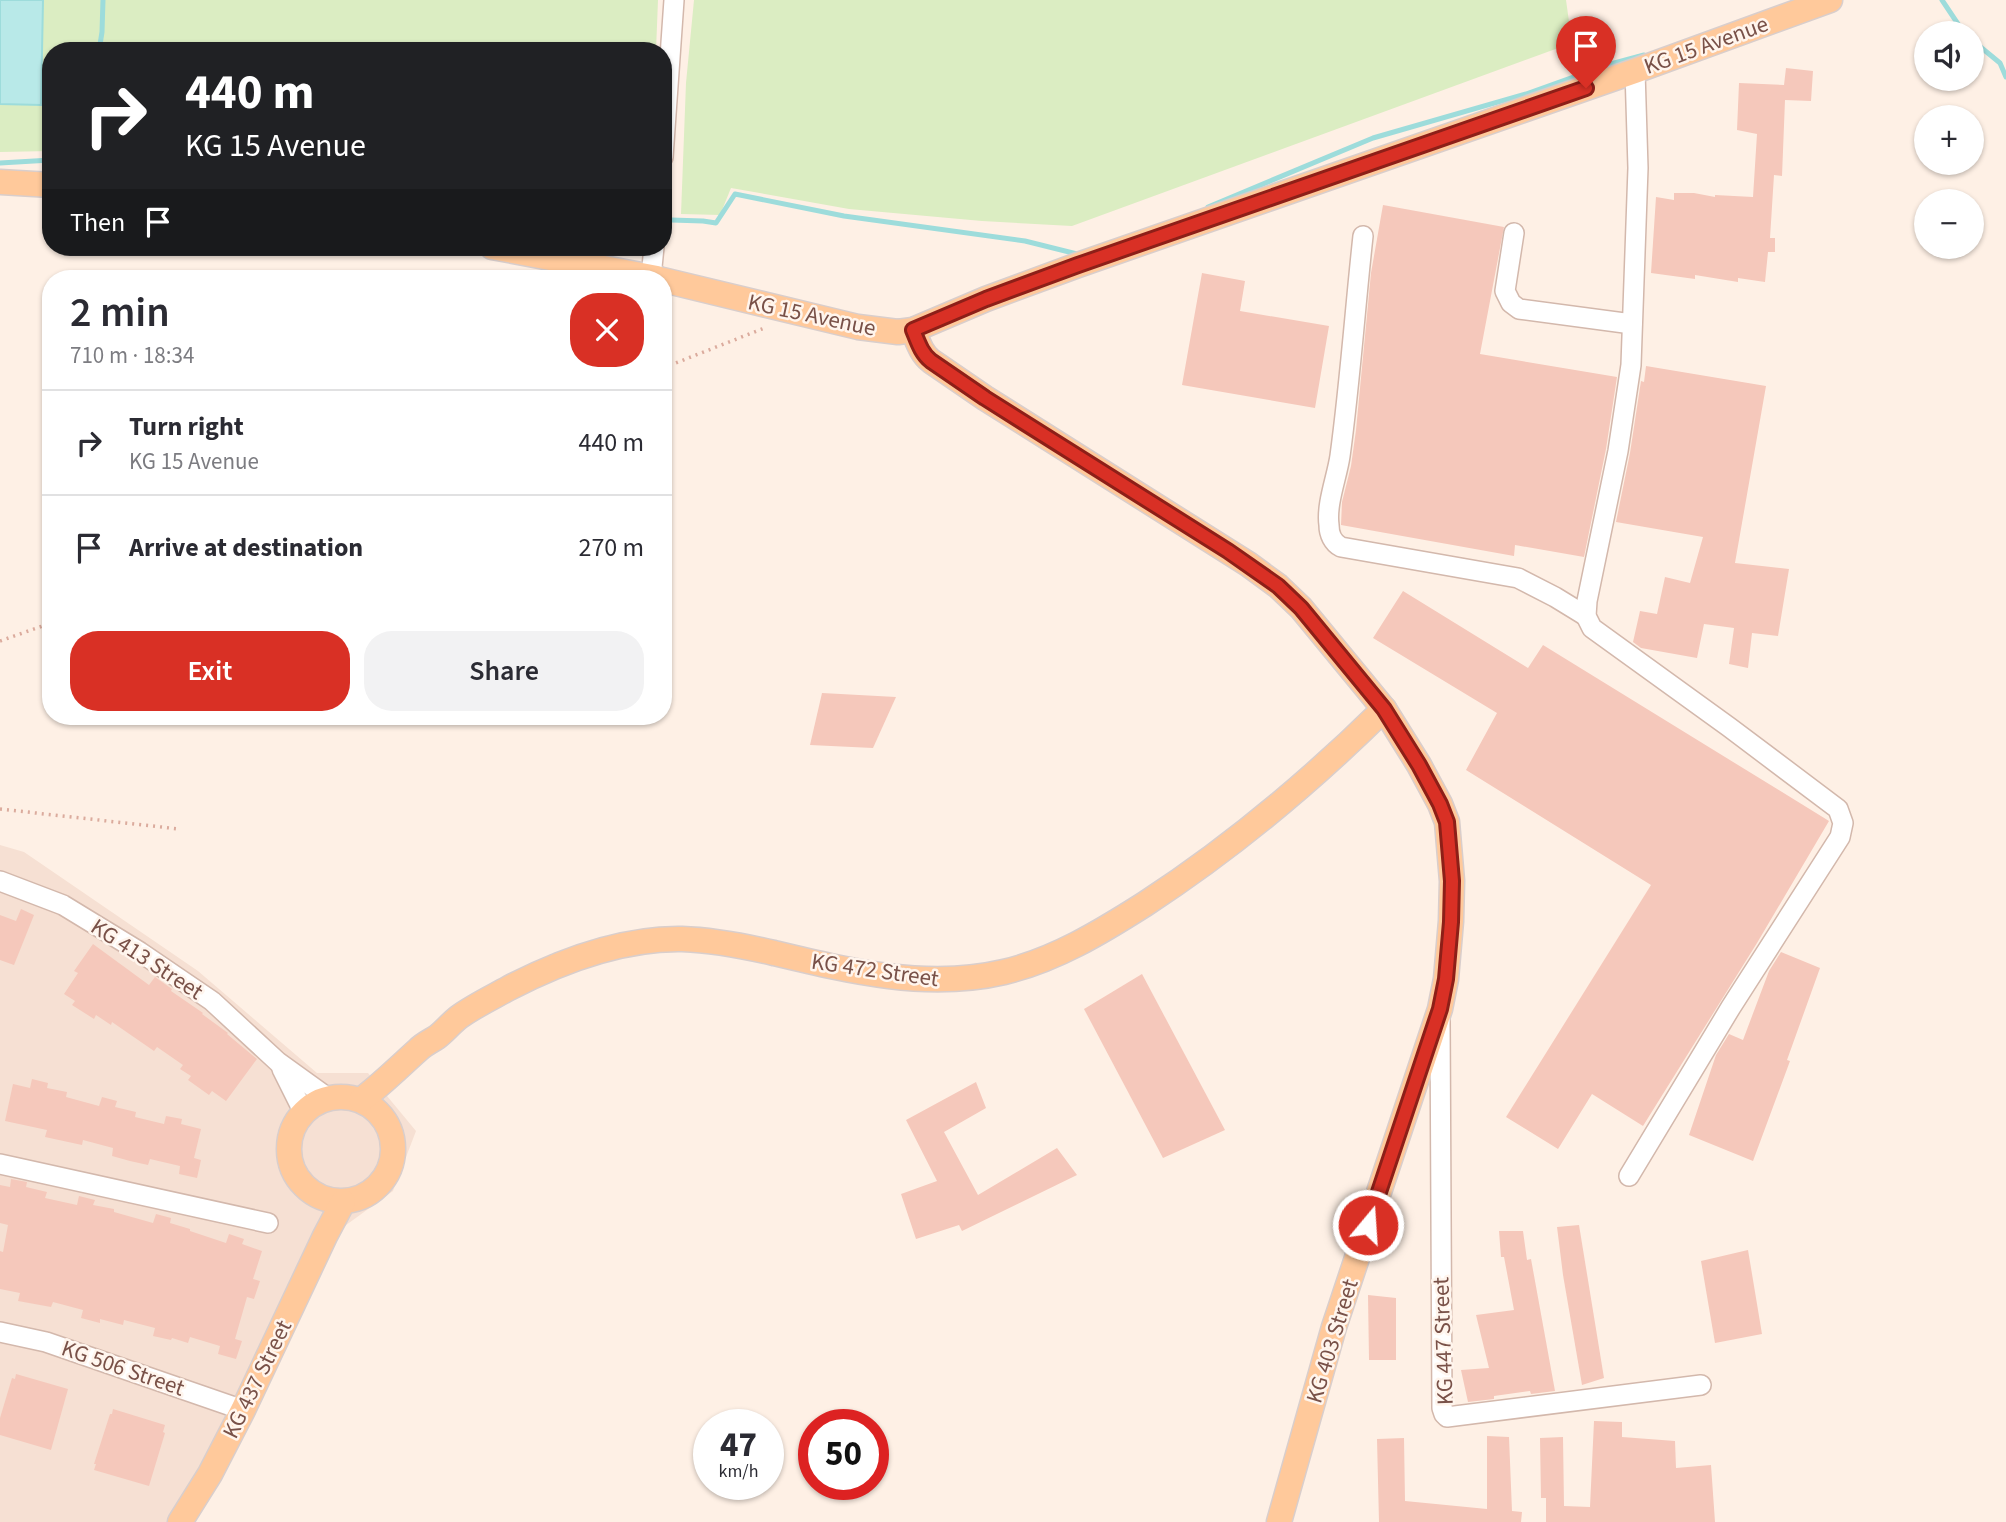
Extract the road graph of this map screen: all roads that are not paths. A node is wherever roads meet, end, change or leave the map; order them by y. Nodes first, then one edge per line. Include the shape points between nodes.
1 (674, 0) edge
2 (1830, 0) edge
3 (671, 42) edge
4 (1635, 71) junction
5 (0, 182) edge
6 (42, 184) edge
7 (1514, 233) dead end
8 (1363, 236) dead end
9 (540, 256) edge
10 (614, 270) edge
11 (672, 282) edge
12 (1632, 324) junction
13 (913, 330) junction
14 (1586, 616) junction
15 (1384, 709) junction
16 (0, 881) edge
17 (1440, 1009) junction
18 (278, 1062) junction
19 (400, 1067) junction
20 (328, 1098) junction
21 (361, 1100) junction
22 (304, 1113) junction
23 (384, 1118) junction
24 (0, 1164) edge
25 (1629, 1175) dead end
26 (314, 1194) junction
27 (343, 1202) junction
28 (268, 1223) dead end
29 (325, 1236) junction
30 (0, 1332) edge
31 (1701, 1385) dead end
32 (243, 1410) junction
33 (182, 1521) edge
34 (1279, 1522) edge

1 - 3 street
2 - 4 main road, KG 15 Avenue
4 - 12 street via 1638,168
4 - 13 main road, KG 15 Avenue via 1078,265
5 - 6 main road
7 - 12 street via 1505,291 1511,303 1519,309
8 - 14 street via 1340,456 1328,525 1332,539 1341,547 1518,578
9 - 10 main road, KG 15 Avenue
11 - 13 main road, KG 15 Avenue via 858,327
12 - 14 street via 1618,451
13 - 15 main road, KG 403 Street via 931,361 1278,586
14 - 25 street via 1592,628 1838,809 1843,823 1840,837
15 - 17 main road, KG 403 Street via 1447,822 1452,908
15 - 19 main road, KG 472 Street via 1263,819 1176,884 1122,919 1039,962 960,979 913,979 822,965 740,945 653,940 582,956 518,984 461,1016
16 - 18 street, KG 413 Street via 63,905 140,952 212,1002
17 - 31 street, KG 447 Street via 1444,1414
17 - 34 main road, KG 403 Street via 1334,1327
18 - 20 street, KG 413 Street
18 - 22 street, KG 413 Street
19 - 21 main road, KG 472 Street
19 - 23 main road
20 - 21 main road
20 - 22 main road
21 - 23 main road
22 - 26 main road via 291,1135 290,1162 303,1186
23 - 27 main road via 394,1150 386,1176 367,1195
24 - 28 street
26 - 27 main road
26 - 29 main road
27 - 29 main road, KG 437 Street
29 - 32 main road, KG 437 Street
30 - 32 street, KG 506 Street via 46,1342
32 - 33 main road, KG 437 Street

